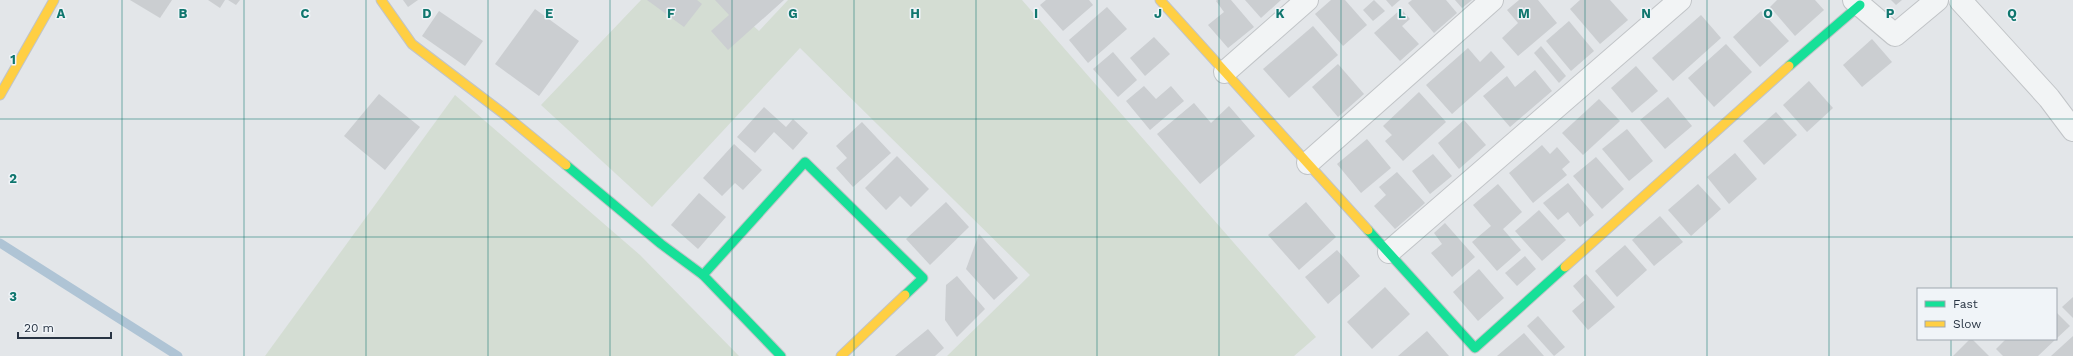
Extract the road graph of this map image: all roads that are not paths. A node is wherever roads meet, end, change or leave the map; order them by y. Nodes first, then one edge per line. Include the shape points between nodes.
1 (54, 0) edge
2 (381, 0) edge
3 (1160, 0) edge
4 (1306, 0) edge
5 (1492, 0) edge
6 (1680, 0) edge
7 (1937, 0) edge
8 (1960, 0) edge
9 (1857, 2) edge
10 (1226, 72) junction
11 (0, 95) edge
12 (2073, 130) edge
13 (1308, 163) junction
14 (1389, 252) junction
15 (704, 275) junction
16 (781, 356) edge
17 (841, 356) edge

1 - 11 street
2 - 15 street via 412,44 504,114 661,244
3 - 10 street
4 - 10 street
5 - 13 street
6 - 14 street
7 - 9 street via 1895,35
8 - 12 street via 2048,98
9 - 14 street via 1475,348
10 - 13 street
13 - 14 street
15 - 16 street
15 - 17 street via 805,162 923,278

